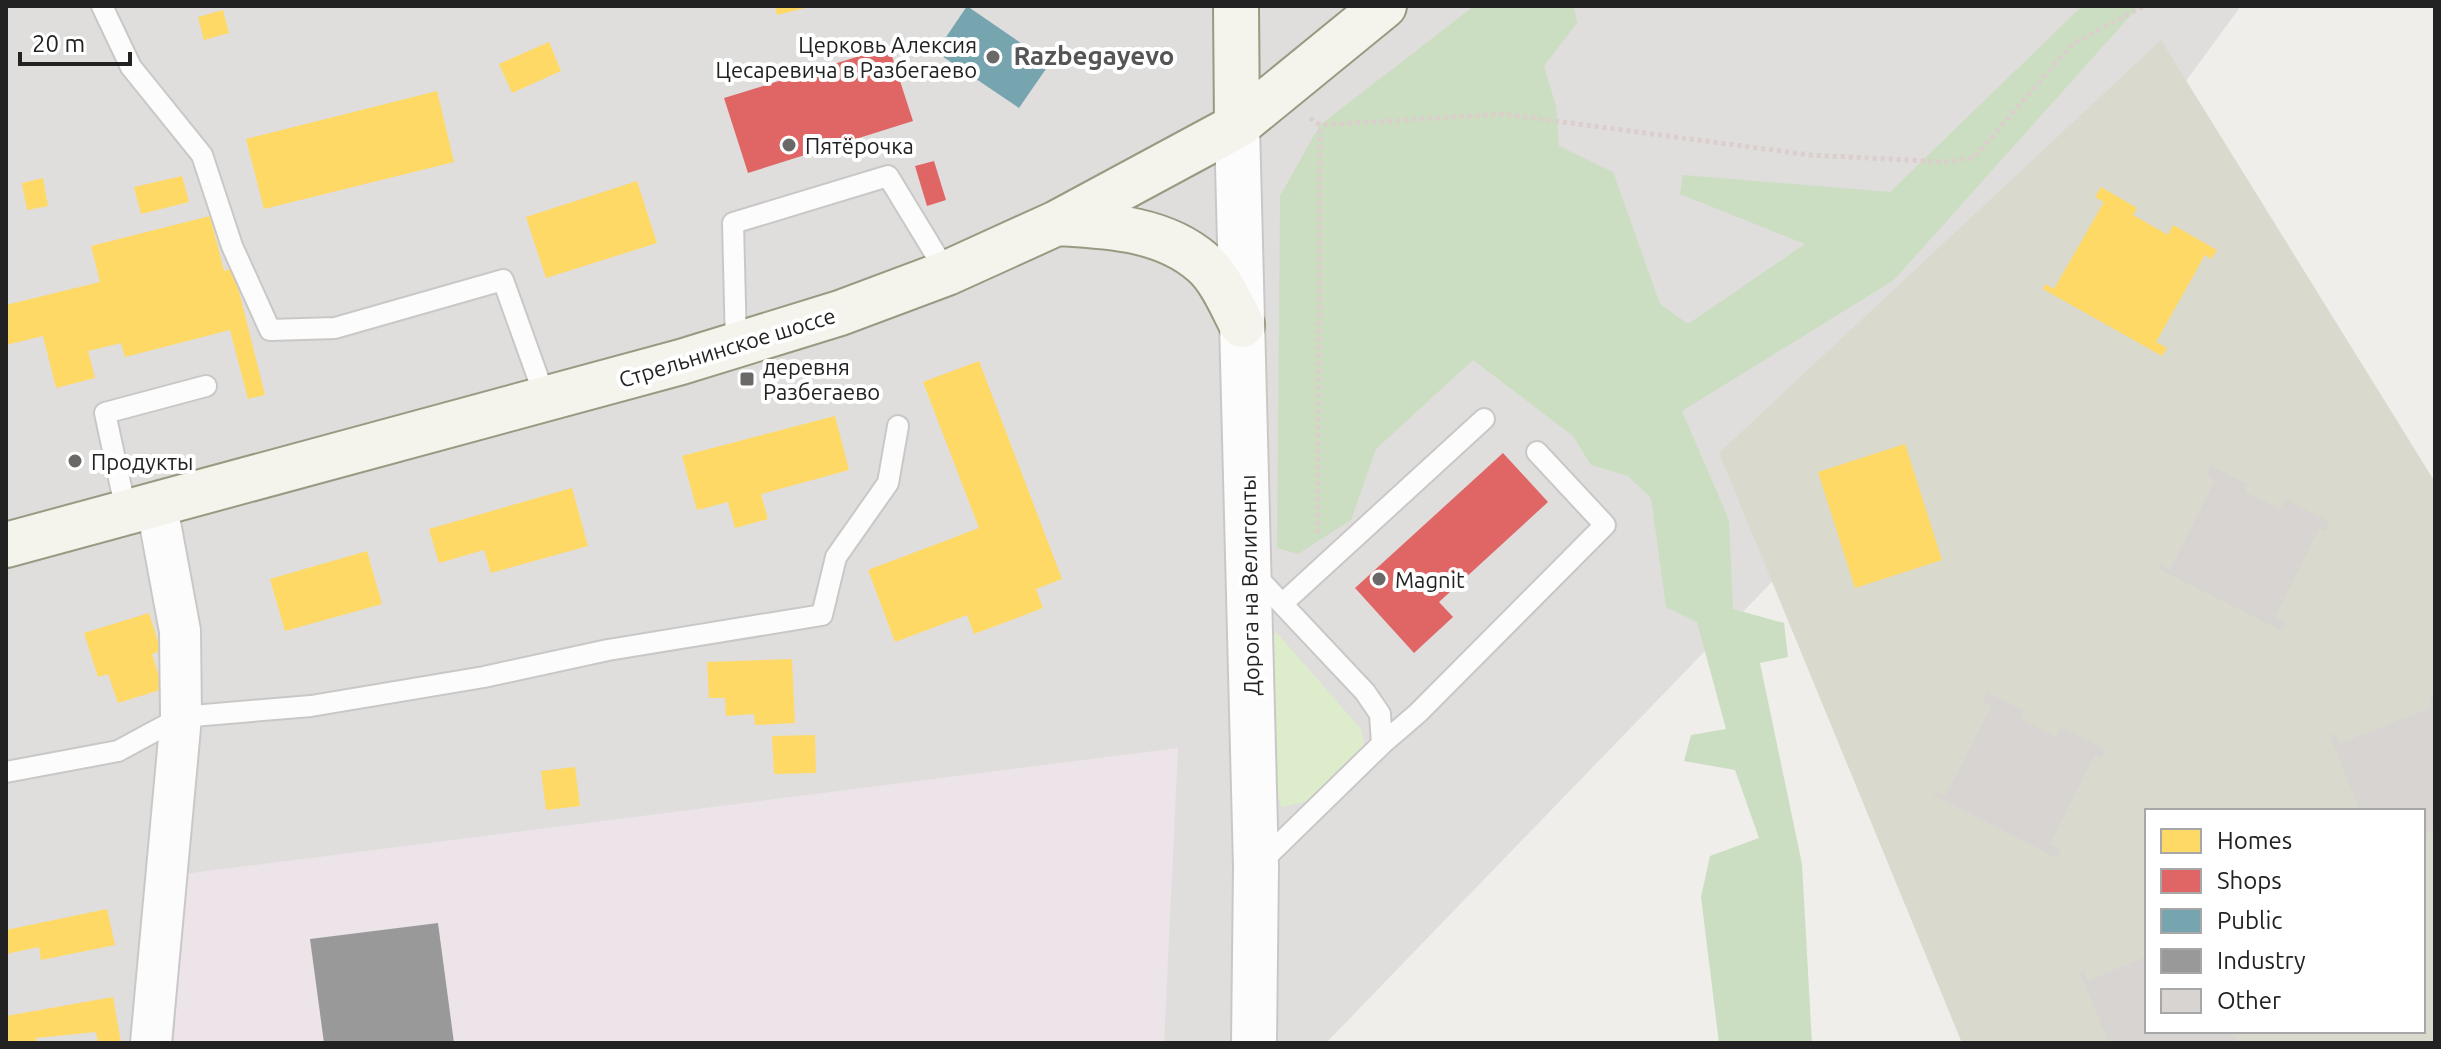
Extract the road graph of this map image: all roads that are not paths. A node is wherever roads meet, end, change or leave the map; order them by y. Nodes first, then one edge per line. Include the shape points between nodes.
1 (102, 6) edge
2 (1236, 6) edge
3 (1384, 6) edge
4 (1237, 126) junction
5 (1057, 223) junction
6 (947, 273) junction
7 (1242, 325) junction
8 (736, 345) junction
9 (206, 386) dead end
10 (546, 400) junction
11 (1484, 419) dead end
12 (898, 426) dead end
13 (1537, 452) dead end
14 (142, 511) junction
15 (6, 545) edge
16 (1248, 568) junction
17 (1282, 604) junction
18 (181, 717) junction
19 (1382, 744) junction
20 (6, 772) edge
21 (1256, 867) junction
22 (151, 1043) edge
23 (1254, 1043) edge

1 - 10 lane via 131,67 202,155 232,246 270,330 335,328 503,280
2 - 4 main road
3 - 4 main road, Стрельнинское шоссе
4 - 5 main road, Стрельнинское шоссе
4 - 7 street, Дорога на Велигонты
5 - 6 main road, Стрельнинское шоссе
5 - 7 main road via 1138,231 1175,245 1205,264
6 - 8 main road, Стрельнинское шоссе
6 - 8 lane via 888,176 733,223
7 - 16 street, Дорога на Велигонты
8 - 10 main road, Стрельнинское шоссе
9 - 14 lane via 105,413
10 - 14 main road, Стрельнинское шоссе
11 - 17 lane
12 - 18 lane via 888,483 836,557 822,615 311,706
13 - 19 lane via 1605,525
14 - 15 main road, Стрельнинское шоссе
14 - 18 street via 180,631
16 - 17 lane
16 - 21 street, Дорога на Велигонты
17 - 19 lane via 1365,692 1380,714
18 - 20 lane via 118,751
18 - 22 street
19 - 21 lane
21 - 23 street, Дорога на Велигонты

